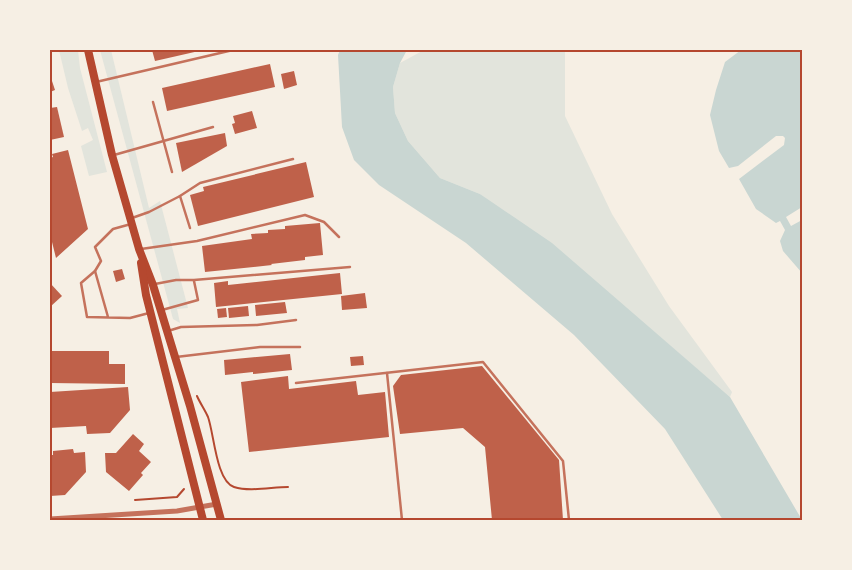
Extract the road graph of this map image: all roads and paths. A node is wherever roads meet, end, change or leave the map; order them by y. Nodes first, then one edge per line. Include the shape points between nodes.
1 (88, 50) edge
2 (233, 50) edge
3 (95, 83) junction
4 (153, 102) dead end
5 (213, 127) dead end
6 (163, 141) junction
7 (112, 155) junction
8 (293, 159) dead end
9 (172, 172) dead end
10 (180, 196) junction
11 (131, 221) junction
12 (190, 228) dead end
13 (339, 237) dead end
14 (139, 249) junction
15 (350, 267) dead end
16 (95, 270) junction
17 (194, 280) junction
18 (153, 285) junction
19 (161, 310) junction
20 (150, 313) junction
21 (108, 317) junction
22 (296, 320) dead end
23 (167, 332) junction
24 (300, 347) dead end
25 (175, 357) junction
26 (387, 372) junction
27 (296, 383) dead end
28 (197, 396) dead end
29 (288, 487) dead end
30 (184, 489) dead end
31 (134, 500) dead end
32 (218, 504) junction
33 (200, 507) junction
34 (115, 517) edge
35 (50, 519) edge
36 (203, 520) edge
37 (221, 520) edge
38 (402, 520) edge
39 (569, 520) edge

1 - 3 main road
2 - 3 lane
3 - 7 main road
4 - 6 lane
5 - 6 lane
6 - 7 lane
6 - 9 lane
7 - 11 main road
8 - 10 lane via 200,184
10 - 11 lane
10 - 12 lane
11 - 14 main road
11 - 16 lane via 113,229 95,247 101,261
13 - 14 lane via 324,222 305,215 197,241
14 - 18 main road
14 - 20 main road
15 - 17 lane
16 - 21 lane
16 - 21 lane via 81,283 87,316
17 - 18 lane
17 - 19 lane via 198,300
18 - 19 main road
19 - 23 main road
20 - 21 lane via 130,318
20 - 33 main road
22 - 23 lane via 256,325 181,327
23 - 25 main road
24 - 25 lane via 260,347
25 - 32 main road
26 - 27 lane
26 - 38 lane
26 - 39 lane via 483,362 563,461
28 - 29 path via 208,416 222,476 228,484 250,488
30 - 31 path via 176,498
32 - 33 street
32 - 37 main road
33 - 34 street
33 - 36 main road
34 - 35 street

